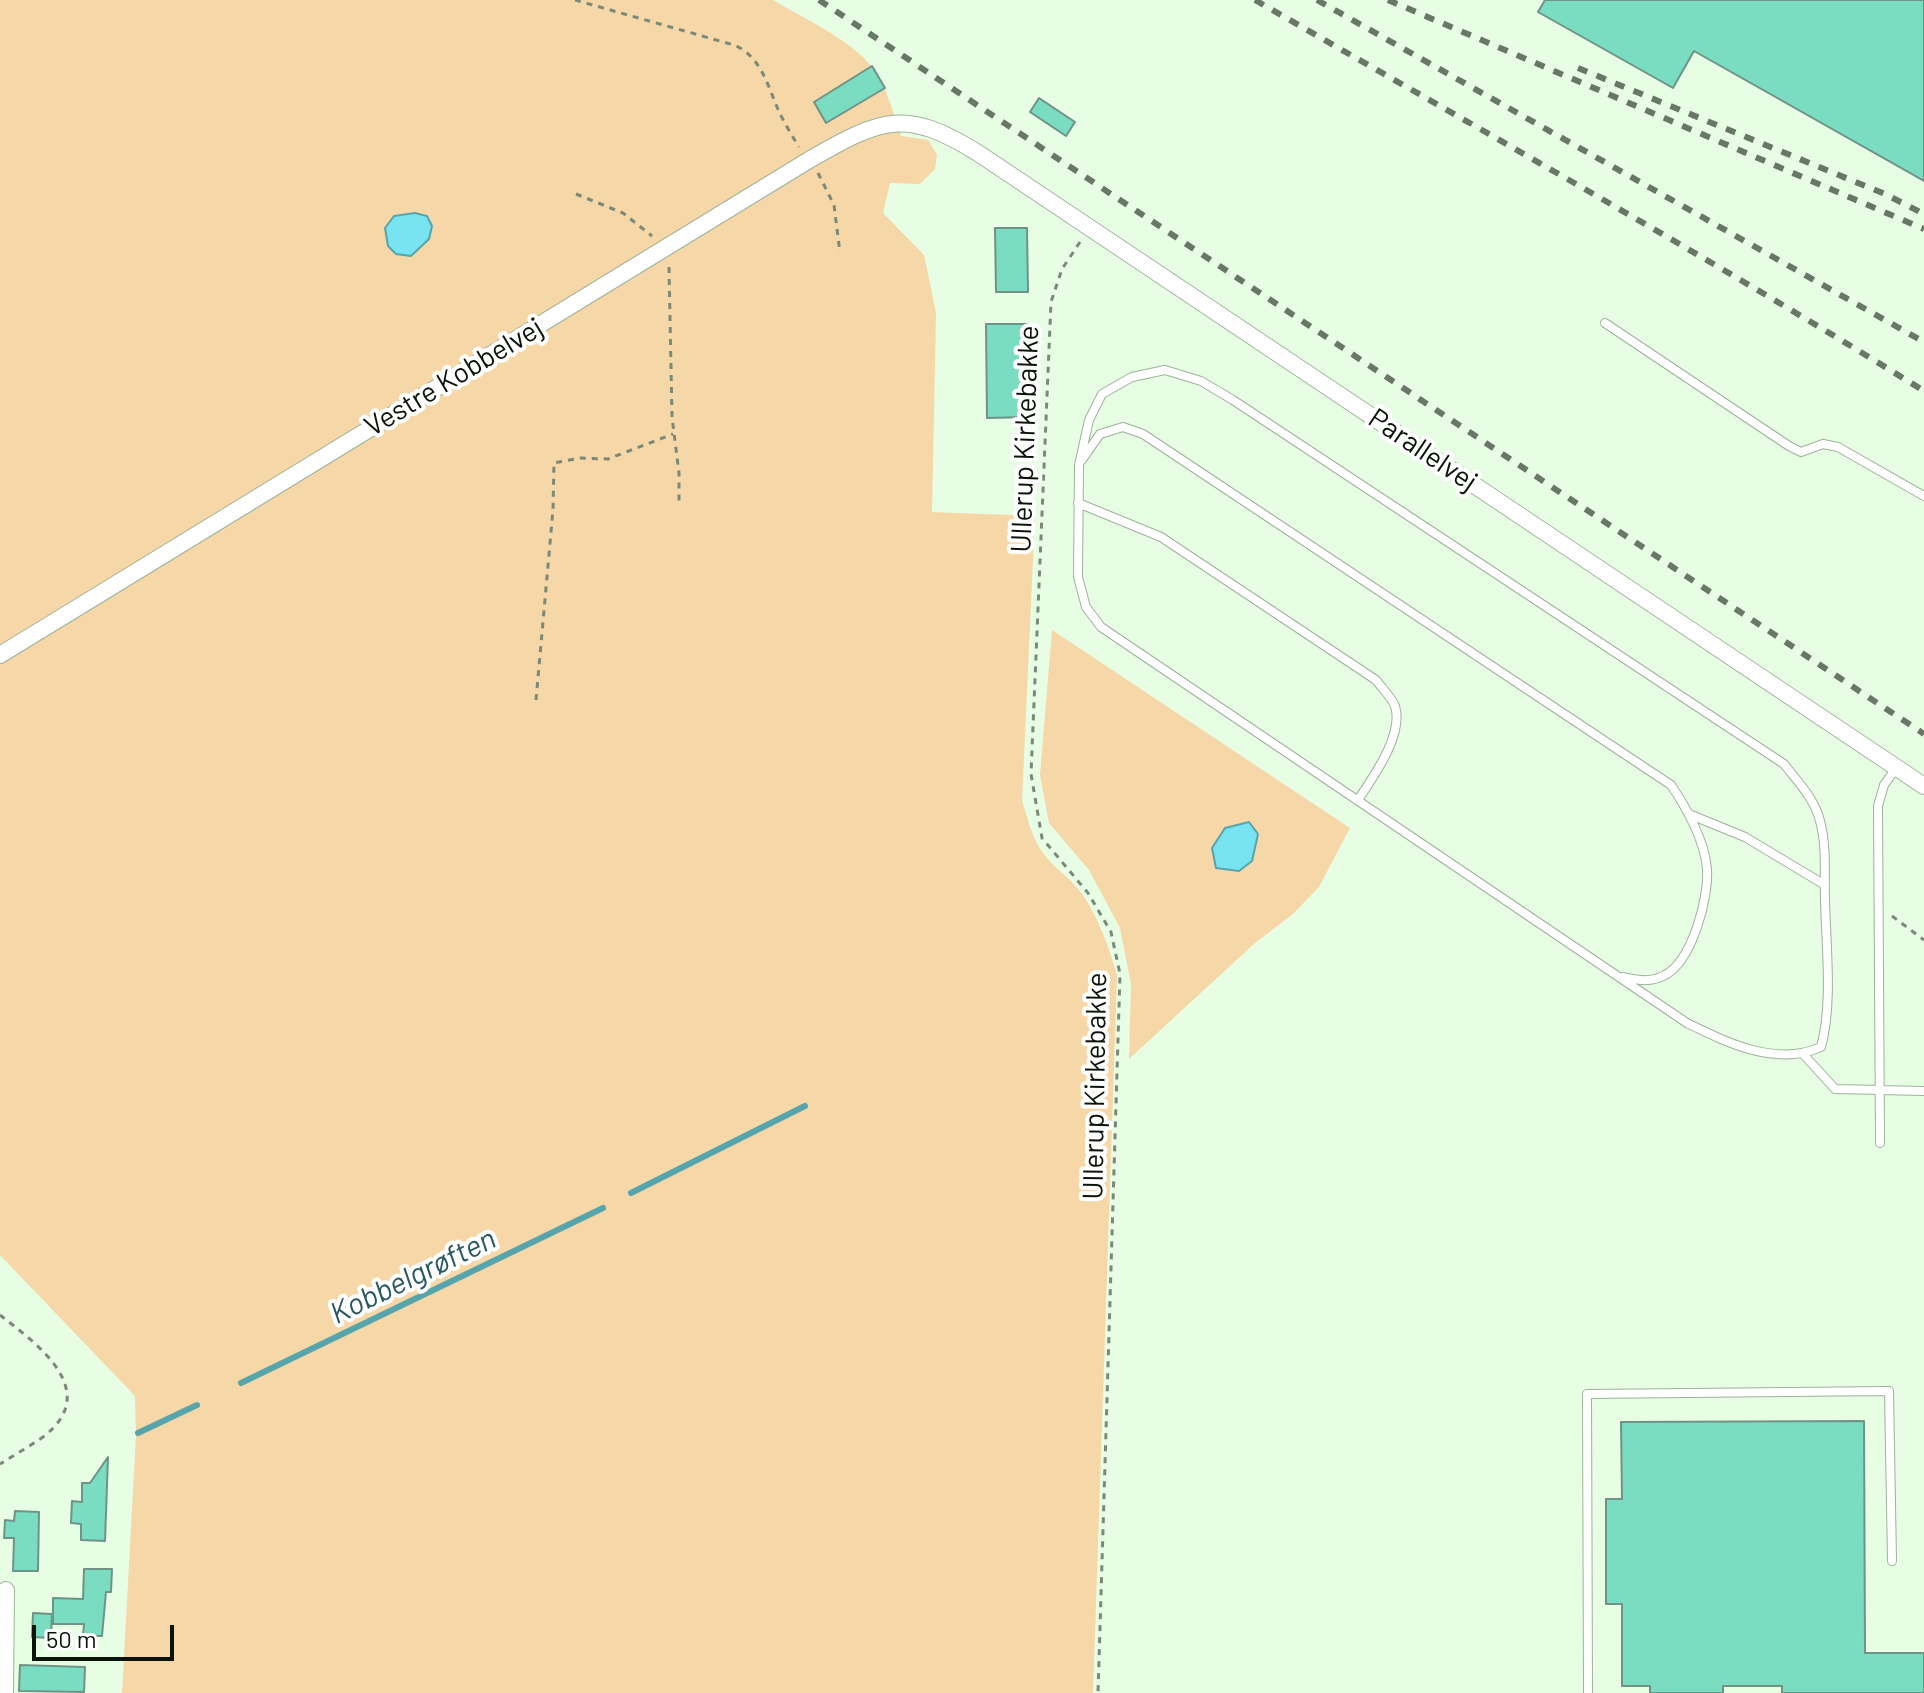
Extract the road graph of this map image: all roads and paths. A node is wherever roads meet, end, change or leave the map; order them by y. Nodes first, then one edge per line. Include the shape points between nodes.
1 (575, 0) edge
2 (917, 124) joint
3 (809, 160) junction
4 (576, 194) dead end
5 (1090, 228) junction
6 (661, 250) junction
7 (840, 253) dead end
8 (1605, 323) dead end
9 (673, 434) junction
10 (1079, 465) junction
11 (1924, 496) edge
12 (679, 501) dead end
13 (1078, 503) junction
14 (0, 655) edge
15 (536, 700) dead end
16 (1896, 767) junction
17 (1924, 786) edge
18 (1358, 800) junction
19 (1691, 815) junction
20 (1825, 885) junction
21 (1880, 907) junction
22 (1924, 940) edge
23 (1618, 976) junction
24 (1804, 1055) junction
25 (1880, 1091) junction
26 (1924, 1091) edge
27 (1880, 1143) dead end
28 (0, 1315) edge
29 (0, 1464) edge
30 (1892, 1561) dead end
31 (6, 1590) dead end
32 (5, 1693) edge
33 (1098, 1693) edge
34 (1588, 1693) edge

1 - 3 path via 746,51
2 - 3 street, Vestre Kobbelvej via 873,127
2 - 5 street, Parallelvej via 953,137
3 - 6 street, Vestre Kobbelvej
3 - 7 path via 834,205
4 - 6 path via 634,219
5 - 16 street, Parallelvej
5 - 33 path, Ullerup Kirkebakke via 1062,269 1051,302 1031,774 1042,838 1088,893 1111,932 1120,974
6 - 9 path via 670,274
6 - 14 street, Vestre Kobbelvej
8 - 11 lane via 1789,446 1801,452 1823,444 1838,447
9 - 12 path
9 - 15 path via 608,459 554,463
10 - 13 lane
10 - 19 lane via 1100,434 1123,427 1143,434 1671,785
10 - 20 lane via 1089,420 1102,394 1132,377 1165,370 1201,381 1784,764 1820,819
13 - 18 lane via 1078,577 1086,607 1101,627
13 - 18 lane via 1161,537 1376,680 1395,706 1395,733
16 - 17 street, Parallelvej
16 - 21 lane via 1879,797
18 - 23 lane
19 - 20 lane via 1745,837
19 - 23 lane via 1707,869 1701,913 1687,952 1667,975 1644,982
20 - 24 lane via 1826,1029 1821,1047
21 - 22 path
21 - 25 lane
23 - 24 lane via 1687,1023 1734,1046
24 - 25 lane via 1835,1089
25 - 26 lane
25 - 27 lane
28 - 29 path via 61,1371 66,1403 62,1417 45,1435
30 - 34 lane via 1889,1391 1587,1394
31 - 32 street

